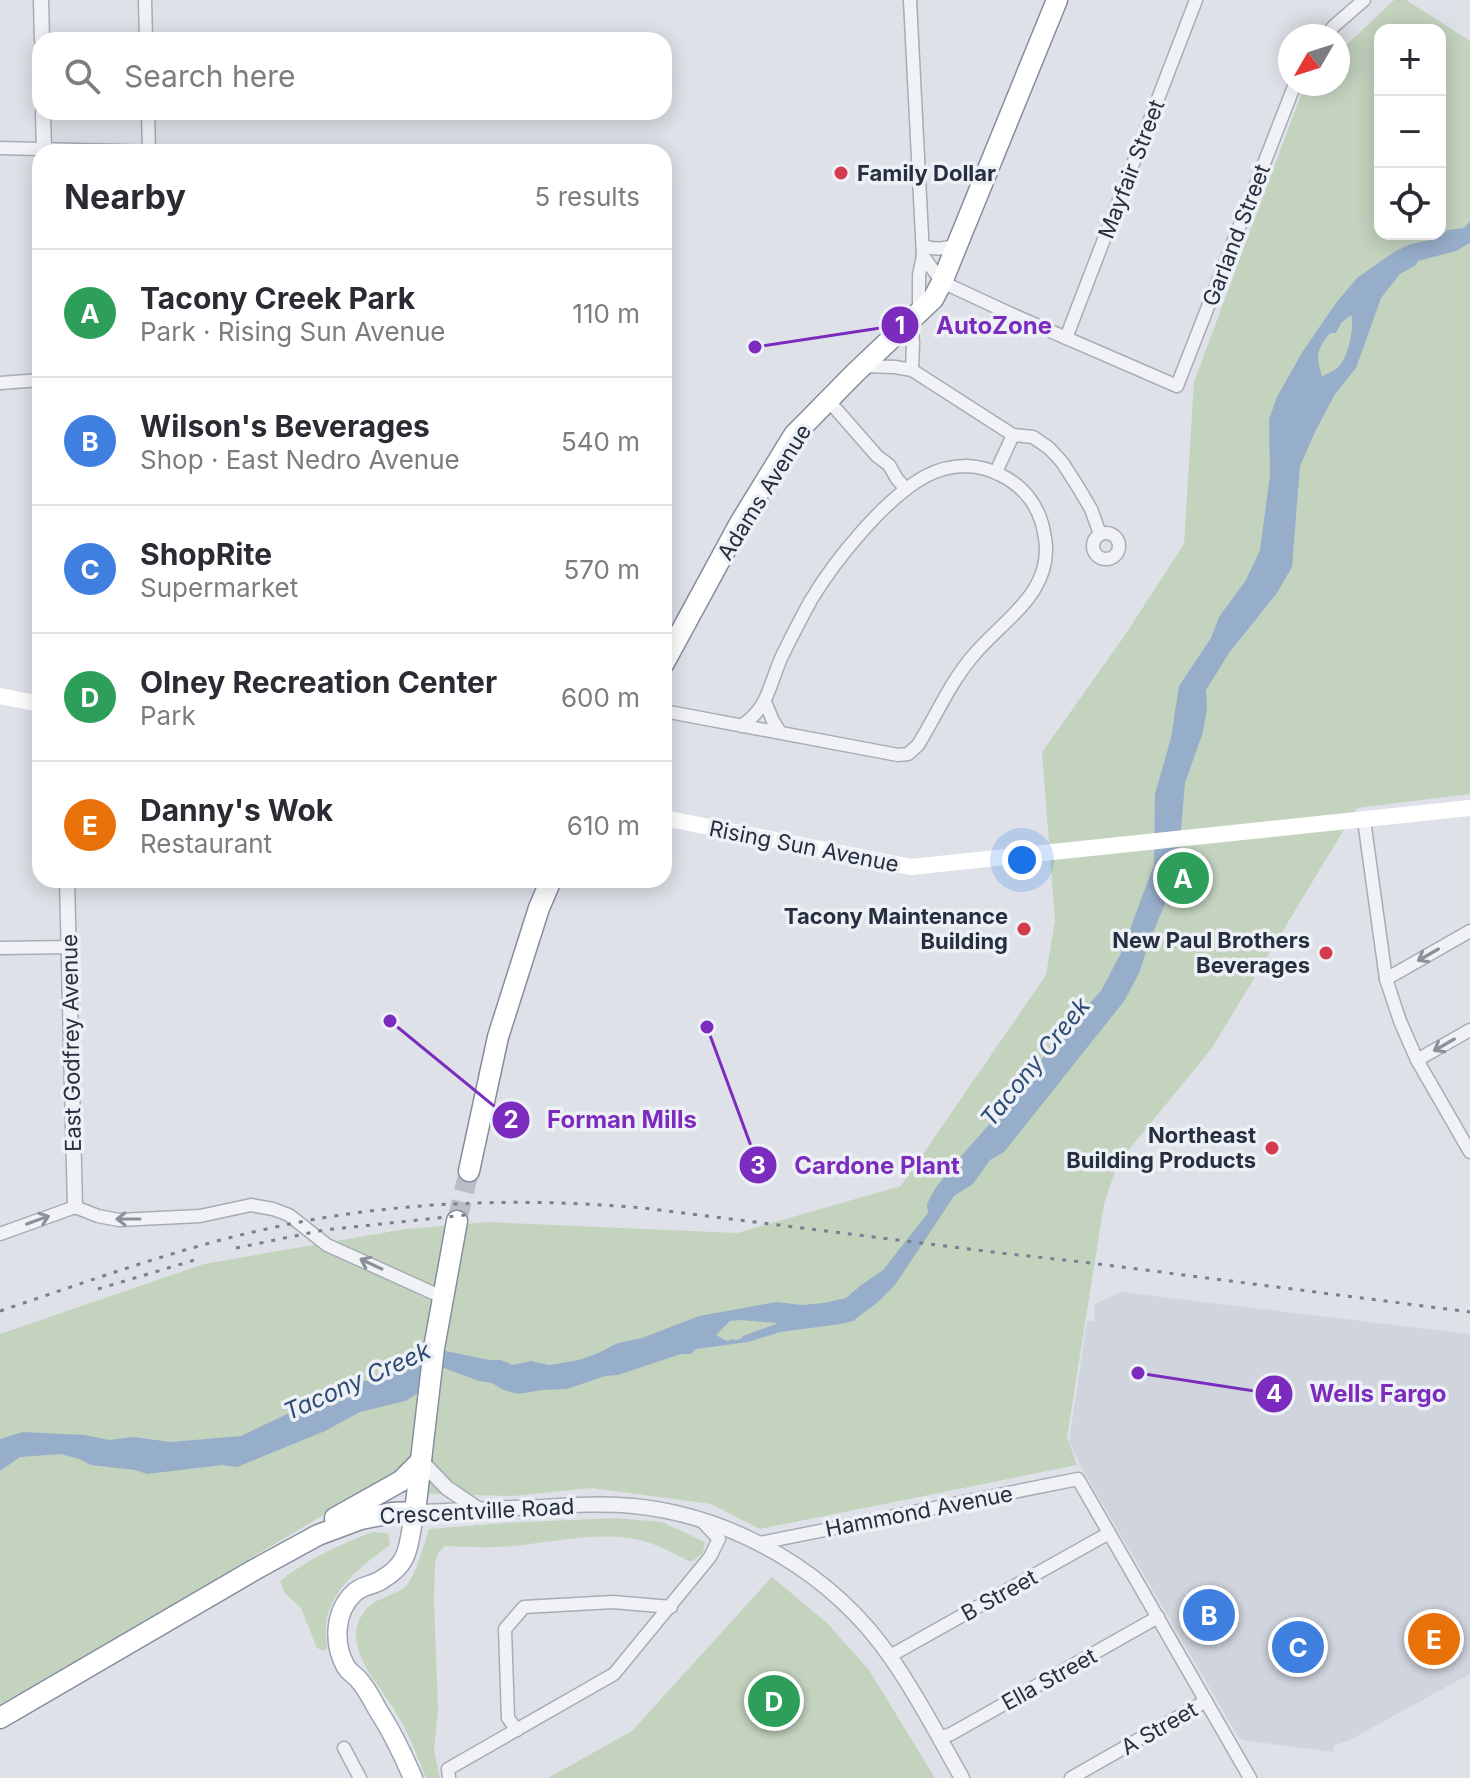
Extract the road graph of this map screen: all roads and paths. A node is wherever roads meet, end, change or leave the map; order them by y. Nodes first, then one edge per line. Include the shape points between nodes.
1 (41, 0) edge
2 (145, 0) edge
3 (910, 0) edge
4 (1057, 0) edge
5 (1196, 0) edge
6 (1364, 0) edge
7 (1336, 24) edge
8 (42, 32) edge
9 (146, 32) edge
10 (1290, 96) edge
11 (43, 120) edge
12 (148, 120) edge
13 (44, 144) edge
14 (149, 144) edge
15 (0, 148) edge
16 (32, 150) edge
17 (957, 245) junction
18 (923, 251) junction
19 (942, 282) junction
20 (915, 316) junction
21 (1066, 338) junction
22 (861, 366) junction
23 (912, 370) junction
24 (32, 381) edge
25 (0, 383) edge
26 (828, 400) junction
27 (1013, 435) junction
28 (996, 472) junction
29 (906, 489) junction
30 (1100, 534) dead end
31 (672, 648) edge
32 (0, 696) edge
33 (32, 702) edge
34 (765, 702) junction
35 (672, 713) edge
36 (741, 726) junction
37 (780, 732) junction
38 (1470, 808) edge
39 (672, 820) edge
40 (1364, 820) junction
41 (67, 888) edge
42 (548, 888) edge
43 (1470, 931) edge
44 (69, 947) junction
45 (0, 948) edge
46 (1386, 979) junction
47 (1470, 1030) edge
48 (1417, 1060) junction
49 (1465, 1133) edge
50 (1470, 1152) edge
51 (469, 1171) tunnel mouth
52 (75, 1207) junction
53 (457, 1221) tunnel mouth
54 (0, 1234) edge
55 (442, 1297) junction
56 (421, 1461) junction
57 (478, 1509) junction
58 (415, 1512) junction
59 (701, 1520) junction
60 (1109, 1533) junction
61 (760, 1543) junction
62 (256, 1569) junction
63 (671, 1607) junction
64 (1158, 1617) junction
65 (890, 1656) junction
66 (1206, 1701) junction
67 (0, 1718) edge
68 (517, 1730) junction
69 (939, 1738) junction
70 (344, 1748) dead end
71 (360, 1778) edge
72 (413, 1778) edge
73 (449, 1778) edge
74 (962, 1778) edge
75 (1071, 1778) edge
76 (1250, 1778) edge

1 - 8 street
2 - 9 street
3 - 18 street
4 - 17 highway, Adams Avenue
5 - 21 street, Mayfair Street
6 - 7 street
10 - 21 street, Garland Street via 1177,386
11 - 13 street
12 - 14 street
15 - 16 street
17 - 18 street
17 - 19 highway, Adams Avenue
18 - 19 street
18 - 20 street
19 - 20 highway, Adams Avenue
19 - 21 street
20 - 22 highway, Adams Avenue
20 - 23 street
22 - 23 street
22 - 26 highway, Adams Avenue
23 - 27 street
24 - 25 street
26 - 29 street
26 - 31 highway, Adams Avenue via 794,435 769,473
27 - 28 street
27 - 30 street via 1033,437 1062,462
28 - 29 street via 952,467
28 - 37 street via 1017,485 1040,515 1046,545 1042,576 1022,607 971,658 918,745 898,755
29 - 34 street via 853,543 812,599
32 - 33 main road
34 - 36 street
34 - 37 street
35 - 36 street
36 - 37 street
38 - 40 main road, Rising Sun Avenue
39 - 40 main road, Rising Sun Avenue via 911,867
40 - 46 street
41 - 44 street, East Godfrey Avenue
42 - 51 highway via 498,1037
43 -> 46 street
44 - 45 street
44 - 52 street, East Godfrey Avenue
46 - 48 street
47 -> 48 street
48 - 49 street
49 - 50 street
54 -> 52 street
55 -> 52 street via 327,1245 273,1209 251,1205 200,1216 119,1220
53 - 55 highway
55 - 56 highway
56 - 57 street
56 - 58 highway
56 - 62 highway via 401,1481
57 - 58 street, Crescentville Road
57 - 59 street, Crescentville Road via 631,1506
58 - 62 highway, Crescentville Road via 348,1523
58 - 72 main road via 407,1555 397,1569 352,1594 337,1634 349,1672 390,1730
59 - 61 street, Crescentville Road
59 - 63 street via 719,1539
60 - 61 street, Hammond Avenue via 1078,1479
60 - 64 street
60 - 65 street, B Street
61 - 65 street, Crescentville Road via 828,1590
62 - 67 highway, Crescentville Road
63 - 68 street via 614,1674
63 - 68 street via 613,1602 524,1607 505,1629 508,1718
64 - 66 street
64 - 69 street, Ella Street
65 - 69 street, Crescentville Road
66 - 75 street, A Street
66 - 76 street
68 - 73 street via 448,1769
69 - 74 street, Crescentville Road
70 - 71 street

